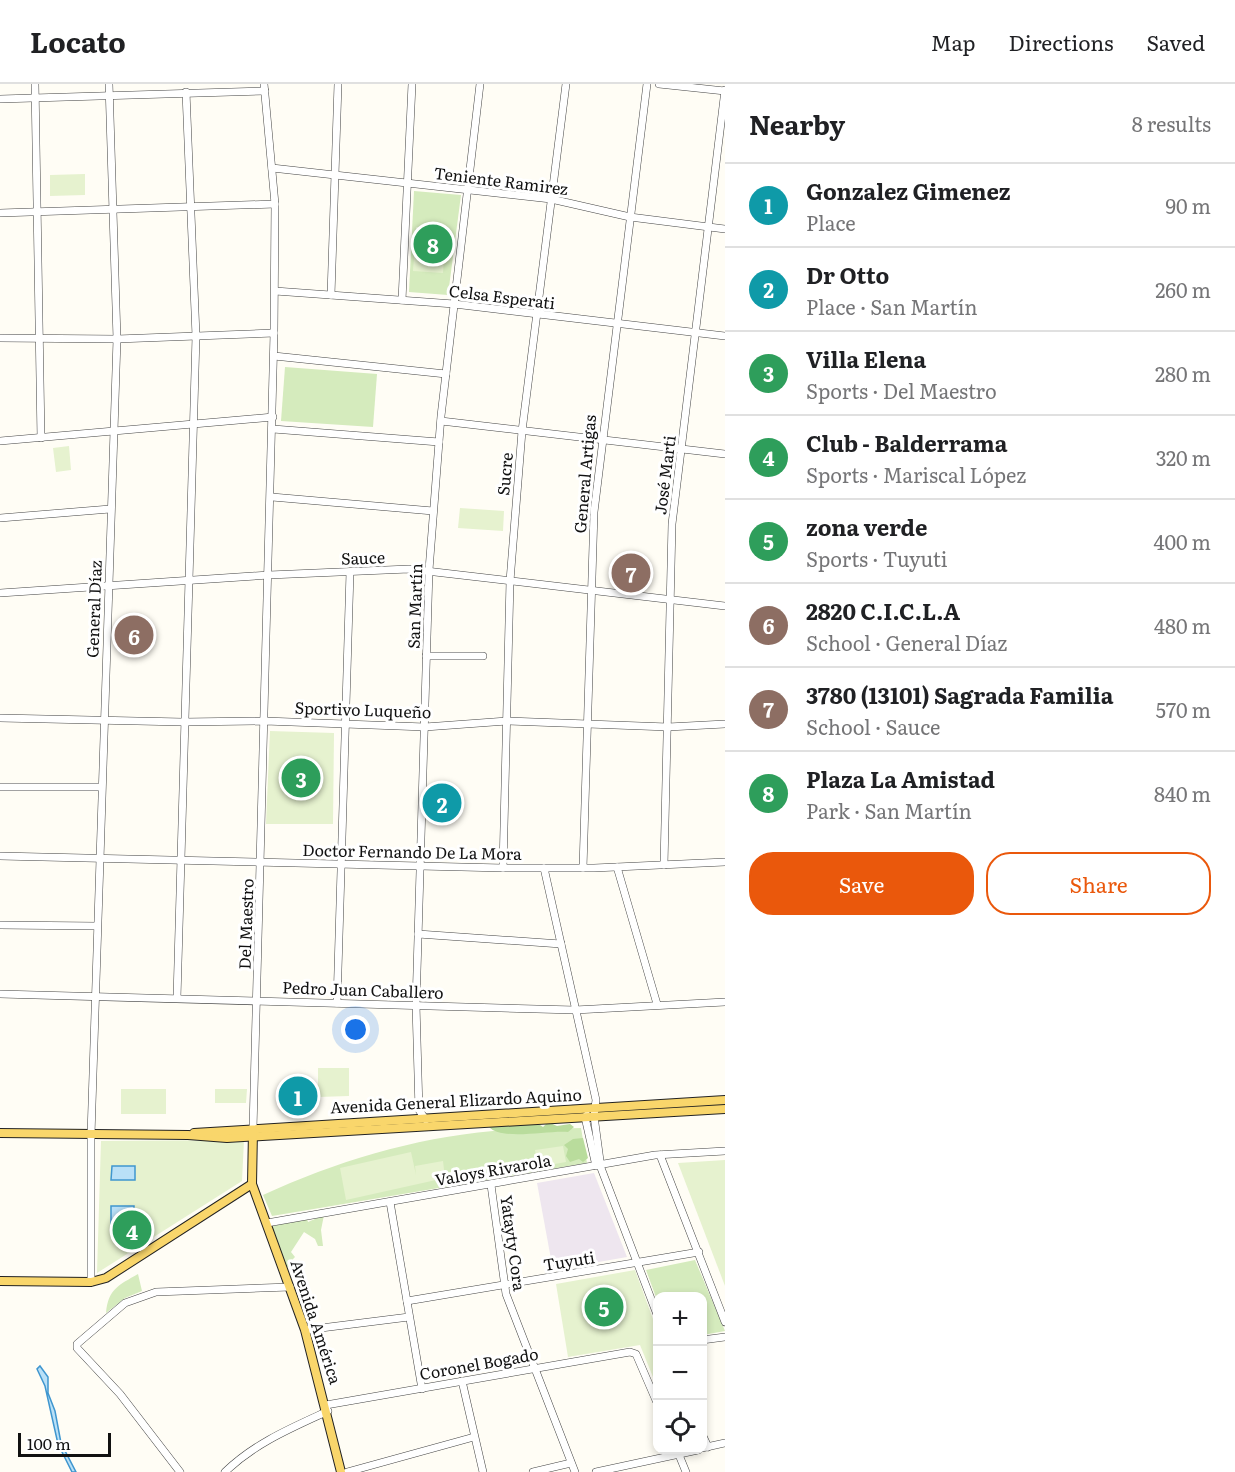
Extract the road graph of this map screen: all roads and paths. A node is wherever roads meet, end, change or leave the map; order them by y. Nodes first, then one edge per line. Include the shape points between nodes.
1 (35, 84) edge
2 (109, 84) edge
3 (338, 84) edge
4 (412, 84) edge
5 (480, 84) edge
6 (566, 84) edge
7 (647, 84) edge
8 (659, 84) edge
9 (264, 87) edge
10 (725, 91) edge
11 (186, 92) junction
12 (109, 94) junction
13 (36, 97) junction
14 (0, 99) edge
15 (272, 168) junction
16 (335, 175) junction
17 (407, 183) junction
18 (468, 190) junction
19 (550, 199) junction
20 (275, 204) junction
21 (190, 207) junction
22 (111, 210) junction
23 (39, 212) junction
24 (0, 213) edge
25 (630, 217) junction
26 (709, 227) junction
27 (725, 229) edge
28 (275, 291) junction
29 (331, 295) junction
30 (402, 300) junction
31 (454, 304) junction
32 (535, 315) junction
33 (615, 324) junction
34 (696, 331) junction
35 (274, 333) junction
36 (196, 336) junction
37 (725, 336) edge
38 (0, 338) edge
39 (41, 338) junction
40 (117, 339) junction
41 (274, 356) junction
42 (446, 374) junction
43 (273, 417) junction
44 (441, 421) junction
45 (193, 424) junction
46 (113, 431) junction
47 (273, 431) junction
48 (522, 431) junction
49 (41, 438) junction
50 (0, 441) edge
51 (602, 441) junction
52 (439, 442) junction
53 (682, 447) junction
54 (725, 454) edge
55 (272, 497) junction
56 (110, 509) junction
57 (433, 511) junction
58 (0, 518) edge
59 (429, 570) junction
60 (350, 572) junction
61 (269, 575) junction
62 (188, 581) junction
63 (510, 581) junction
64 (108, 586) junction
65 (590, 590) junction
66 (0, 593) edge
67 (671, 600) junction
68 (725, 606) edge
69 (426, 656) junction
70 (483, 656) dead end
71 (0, 718) edge
72 (103, 720) junction
73 (265, 721) junction
74 (507, 721) junction
75 (183, 722) junction
76 (346, 723) junction
77 (586, 724) junction
78 (725, 724) edge
79 (425, 727) junction
80 (668, 727) junction
81 (0, 787) edge
82 (101, 787) junction
83 (0, 856) edge
84 (99, 856) junction
85 (180, 859) junction
86 (261, 861) junction
87 (725, 862) edge
88 (342, 863) junction
89 (664, 865) junction
90 (420, 866) junction
91 (617, 867) junction
92 (502, 868) junction
93 (544, 868) junction
94 (583, 868) junction
95 (0, 925) edge
96 (97, 926) junction
97 (418, 934) junction
98 (561, 944) junction
99 (0, 994) edge
100 (95, 995) junction
101 (177, 998) junction
102 (257, 1000) junction
103 (725, 1002) edge
104 (337, 1003) junction
105 (657, 1004) junction
106 (416, 1005) junction
107 (575, 1010) junction
108 (725, 1100) edge
109 (725, 1109) edge
110 (592, 1113) junction
111 (424, 1118) junction
112 (431, 1126) junction
113 (0, 1133) edge
114 (253, 1133) junction
115 (91, 1135) junction
116 (725, 1151) edge
117 (660, 1155) junction
118 (599, 1166) junction
119 (252, 1184) junction
120 (491, 1185) junction
121 (390, 1202) junction
122 (267, 1223) junction
123 (699, 1252) junction
124 (637, 1264) junction
125 (0, 1281) edge
126 (90, 1282) junction
127 (504, 1286) junction
128 (290, 1287) junction
129 (407, 1301) junction
130 (653, 1306) edge
131 (409, 1317) junction
132 (725, 1322) edge
133 (305, 1330) junction
134 (725, 1337) edge
135 (707, 1339) edge
136 (534, 1368) junction
137 (462, 1381) junction
138 (422, 1389) junction
139 (655, 1400) edge
140 (327, 1408) junction
141 (474, 1437) junction
142 (725, 1443) edge
143 (707, 1447) edge
144 (670, 1454) edge
145 (679, 1454) edge
146 (571, 1463) junction
147 (180, 1472) edge
148 (225, 1472) edge
149 (341, 1472) edge
150 (347, 1472) edge
151 (483, 1472) edge
152 (533, 1472) edge
153 (574, 1472) edge
154 (596, 1472) edge
155 (686, 1472) edge

1 - 13 street
2 - 12 street, General Díaz
3 - 16 street
4 - 17 street
5 - 18 street, San Martín
6 - 19 street, Sucre
7 - 25 street, General Artigas
8 - 10 street
9 - 11 street
9 - 15 street, Del Maestro
10 - 26 street, José Marti
11 - 12 street
11 - 21 street
12 - 13 street
12 - 22 street, General Díaz
13 - 14 street
13 - 23 street
15 - 16 street, Teniente Ramirez
15 - 20 street, Del Maestro
16 - 17 street, Teniente Ramirez
16 - 29 street
17 - 18 street, Teniente Ramirez
17 - 30 street
18 - 19 street, Teniente Ramirez
18 - 31 street, San Martín
19 - 25 street, Teniente Ramirez
19 - 32 street, Sucre
20 - 21 street
20 - 28 street, Del Maestro
21 - 22 street
21 - 36 street
22 - 23 street
22 - 40 street, General Díaz
23 - 24 street
23 - 39 street
25 - 26 street, Teniente Ramirez
25 - 33 street, General Artigas
26 - 27 street, Teniente Ramirez
26 - 34 street, José Marti
28 - 29 street, Celsa Esperati
28 - 35 street, Del Maestro
29 - 30 street, Celsa Esperati
30 - 31 street, Celsa Esperati
31 - 32 street, Celsa Esperati
31 - 42 street, San Martín
32 - 33 street, Celsa Esperati
32 - 48 street, Sucre
33 - 34 street, Celsa Esperati
33 - 51 street, General Artigas
34 - 37 street, Celsa Esperati
34 - 53 street, José Marti
35 - 36 street
35 - 41 street, Del Maestro
36 - 40 street
36 - 45 street
38 - 39 street
39 - 40 street
39 - 49 street
40 - 46 street, General Díaz
41 - 42 street
41 - 43 street, Del Maestro
42 - 44 street, San Martín
43 - 45 street
43 - 47 street, Del Maestro
44 - 48 street
44 - 52 street, San Martín
45 - 46 street
45 - 62 street
46 - 49 street
46 - 56 street, General Díaz
47 - 52 street
47 - 55 street, Del Maestro
48 - 51 street
48 - 63 street, Sucre
49 - 50 street
51 - 53 street
51 - 65 street, General Artigas
52 - 57 street, San Martín
53 - 54 street
53 - 67 street, José Marti via 672,524
55 - 57 street
55 - 61 street, Del Maestro
56 - 58 street
56 - 64 street, General Díaz
57 - 59 street, San Martín
59 - 60 street, Sauce
59 - 63 street, Sauce
59 - 69 street, San Martín
60 - 61 street, Sauce
60 - 76 street
61 - 62 street, Sauce
61 - 73 street, Del Maestro
62 - 64 street, Sauce
62 - 75 street
63 - 65 street, Sauce
63 - 74 street, Sucre
64 - 66 street, Sauce
64 - 72 street, General Díaz
65 - 67 street, Sauce
65 - 77 street, General Artigas
67 - 68 street, Sauce
67 - 80 street, José Marti
69 - 70 street
69 - 79 street, San Martín
71 - 72 street, Sportivo Luqueño
72 - 75 street, Sportivo Luqueño
72 - 82 street, General Díaz
73 - 75 street, Sportivo Luqueño
73 - 76 street, Sportivo Luqueño
73 - 86 street, Del Maestro
74 - 77 street, Sportivo Luqueño
74 - 79 street, Sportivo Luqueño
74 - 92 street, Sucre
75 - 85 street
76 - 79 street, Sportivo Luqueño
76 - 88 street
77 - 80 street, Sportivo Luqueño
77 - 94 street, General Artigas
78 - 80 street, Sportivo Luqueño
79 - 90 street, San Martín
80 - 89 street, José Marti
81 - 82 street
82 - 84 street, General Díaz
83 - 84 street, Doctor Fernando De La Mora
84 - 85 street, Doctor Fernando De La Mora
84 - 96 street, General Díaz
85 - 86 street, Doctor Fernando De La Mora
85 - 101 street
86 - 88 street, Doctor Fernando De La Mora
86 - 102 street, Del Maestro
87 - 89 street, Doctor Fernando De La Mora
88 - 90 street, Doctor Fernando De La Mora
88 - 104 street
89 - 91 street, Doctor Fernando De La Mora
90 - 92 street, Doctor Fernando De La Mora
90 - 97 street, San Martín
91 - 94 street, Doctor Fernando De La Mora
91 - 105 street
92 - 93 street, Doctor Fernando De La Mora
93 - 94 street, Doctor Fernando De La Mora
93 - 98 street
95 - 96 street
96 - 100 street, General Díaz
97 - 98 street
97 - 106 street, San Martín
98 - 107 street
99 - 100 street, Pedro Juan Caballero
100 - 101 street, Pedro Juan Caballero
100 - 115 street, General Díaz
101 - 102 street, Pedro Juan Caballero
102 - 104 street, Pedro Juan Caballero
102 - 114 street, Del Maestro
103 - 105 street, Pedro Juan Caballero
104 - 106 street, Pedro Juan Caballero
105 - 107 street, Pedro Juan Caballero
106 - 107 street, Pedro Juan Caballero
106 - 111 street, San Martín via 419,1110
107 - 110 street
108 - 110 main road, Avenida General Elizardo Aquino
109 - 110 main road, Avenida General Elizardo Aquino
110 - 111 main road, Avenida General Elizardo Aquino
110 - 112 main road, Avenida General Elizardo Aquino
110 - 118 street
111 - 112 street
111 - 114 main road, Avenida General Elizardo Aquino
112 - 114 main road, Avenida General Elizardo Aquino
113 - 115 main road, Avenida General Elizardo Aquino
114 - 115 main road, Avenida General Elizardo Aquino
114 - 119 main road
115 - 126 street, General Díaz
116 - 117 street, Valoys Rivarola
117 - 118 street, Valoys Rivarola
117 - 123 street
118 - 120 street, Valoys Rivarola
118 - 124 street
119 - 122 main road, Avenida América
119 - 126 main road via 106,1278
120 - 121 street, Valoys Rivarola
120 - 127 street, Yatayty Cora
121 - 122 street, Valoys Rivarola
121 - 129 street
122 - 128 main road, Avenida América
123 - 124 street, Tuyuti
123 - 132 street
124 - 127 street, Tuyuti
124 - 130 street
125 - 126 main road
127 - 129 street, Tuyuti
127 - 136 street, Yatayty Cora
128 - 133 main road, Avenida América
128 - 147 street via 156,1292 125,1303 77,1344
129 - 131 street
131 - 133 street
131 - 138 street
133 - 140 main road, Avenida América
134 - 135 street
136 - 137 street, Coronel Bogado
136 - 139 street, Coronel Bogado via 630,1352 636,1354
136 - 146 street, Yatayty Cora
137 - 138 street, Coronel Bogado
137 - 141 street
138 - 140 street, Coronel Bogado
140 - 148 street, Coronel Bogado via 244,1454
140 - 149 main road, Avenida América
141 - 150 street
141 - 151 street
142 - 143 street
144 - 154 street
145 - 155 street
146 - 152 street
146 - 153 street, Yatayty Cora

